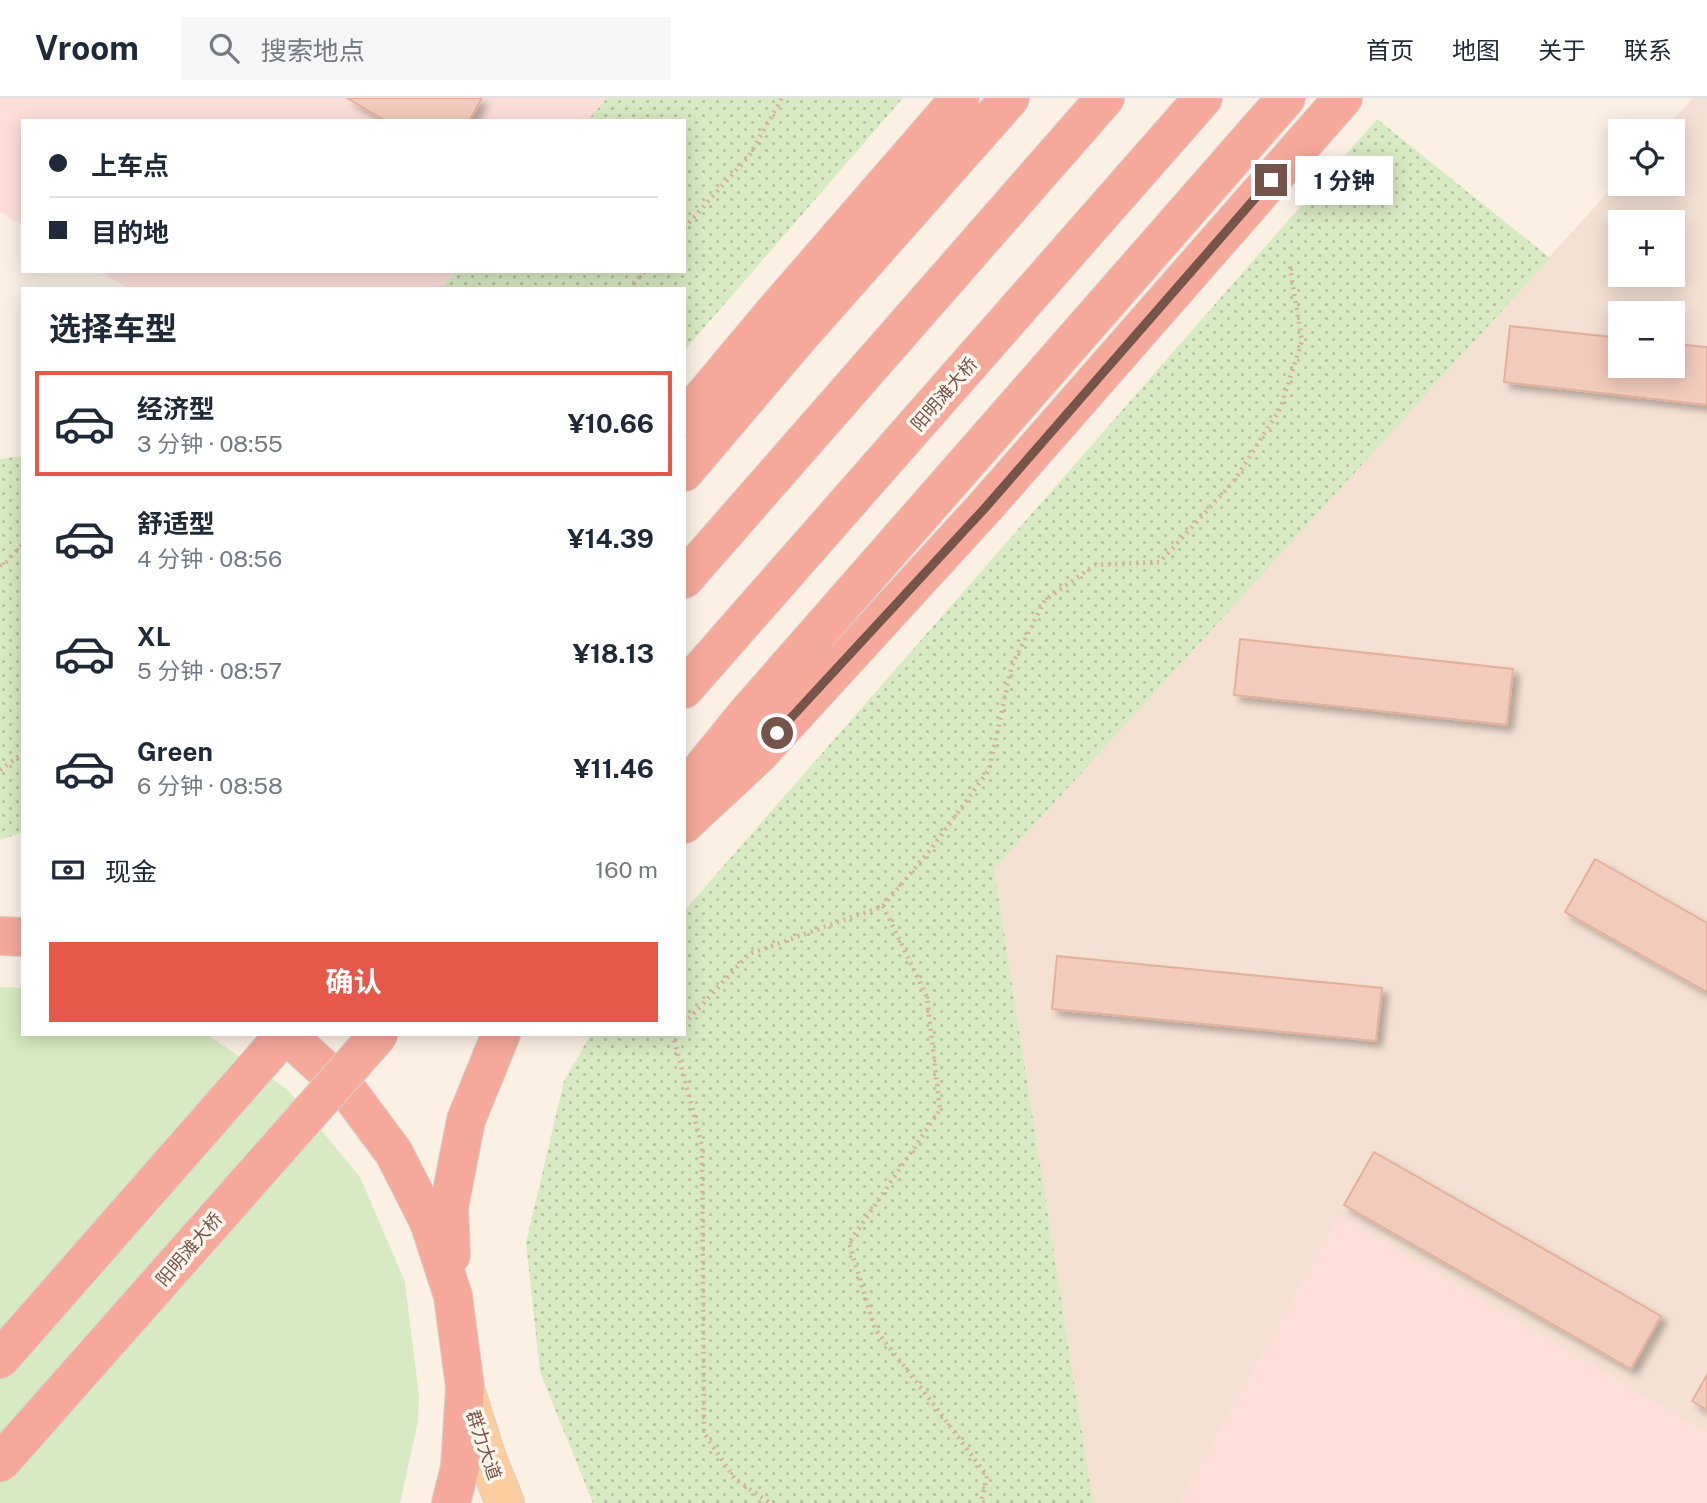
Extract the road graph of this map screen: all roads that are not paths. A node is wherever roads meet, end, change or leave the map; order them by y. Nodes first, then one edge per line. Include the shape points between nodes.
1 (960, 98) edge
2 (1010, 98) edge
3 (1105, 98) edge
4 (1203, 98) edge
5 (1286, 98) edge
6 (1343, 98) edge
7 (686, 418) edge
8 (686, 470) edge
9 (686, 577) edge
10 (686, 687) edge
11 (686, 789) edge
12 (686, 822) edge
13 (284, 1036) edge
14 (288, 1036) edge
15 (377, 1036) edge
16 (500, 1036) edge
17 (453, 1296) junction
18 (0, 1359) edge
19 (465, 1387) junction
20 (0, 1463) edge
21 (452, 1503) edge
22 (505, 1503) edge

1 - 7 highway
2 - 8 highway
3 - 9 highway
4 - 10 highway, 阳明滩大桥
5 - 11 highway
6 - 12 highway via 985,508 758,754
13 - 18 highway
14 - 17 highway via 348,1091 394,1153 429,1222
15 - 20 highway, 阳明滩大桥, bridge
16 - 17 highway via 466,1120 449,1208
17 - 19 highway
19 - 21 highway via 460,1467
19 - 22 main road, 群力大道

